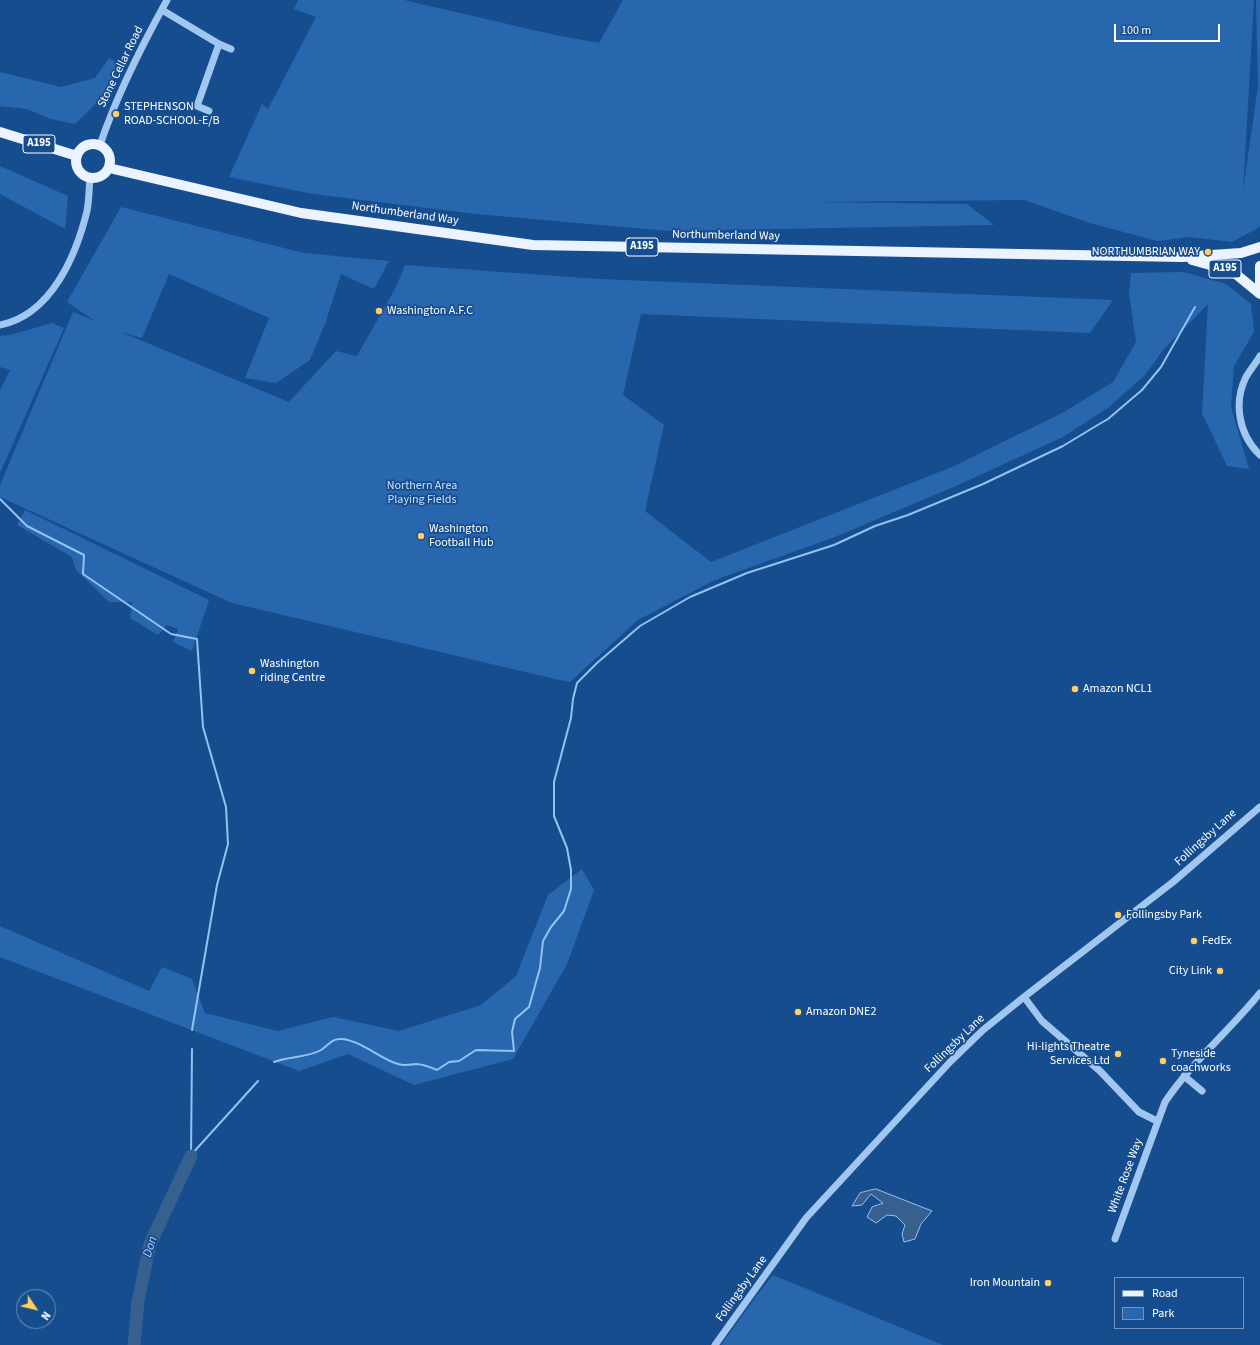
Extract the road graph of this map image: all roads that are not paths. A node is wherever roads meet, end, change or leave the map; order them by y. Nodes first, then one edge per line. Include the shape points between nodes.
1 (167, 0) edge
2 (162, 10) junction
3 (219, 44) junction
4 (230, 49) dead end
5 (209, 111) dead end
6 (0, 132) edge
7 (100, 145) junction
8 (77, 156) junction
9 (109, 168) junction
10 (90, 178) junction
11 (1260, 247) edge
12 (1182, 257) junction
13 (1260, 266) edge
14 (1260, 287) edge
15 (1260, 294) edge
16 (0, 324) edge
17 (1260, 356) edge
18 (1258, 362) edge
19 (1260, 455) edge
20 (1260, 807) edge
21 (1260, 993) edge
22 (1024, 997) junction
23 (1184, 1076) junction
24 (1202, 1091) dead end
25 (1157, 1121) junction
26 (1115, 1239) dead end
27 (715, 1345) edge

1 - 2 street, Stone Cellar Road
2 - 3 street
2 - 7 street, Stone Cellar Road via 123,84
3 - 4 street
3 - 5 street via 197,106
6 - 8 main road, A195
7 - 8 main road via 90,144
7 - 9 main road via 109,153
8 - 10 main road via 77,167
9 - 10 main road via 101,176
9 - 12 main road, Northumberland Way / A195 via 300,213 533,245
10 - 16 street via 85,217 67,267 56,285 43,302 21,316
11 - 12 main road, Northumberland Way / A195 via 1241,253
12 - 15 main road, Northumberland Way / A195 via 1232,271
13 - 14 main road
17 - 18 street
18 - 19 street via 1243,384 1239,411 1243,430
20 - 22 street, Follingsby Lane via 1173,882
21 - 23 street, White Rose Way
22 - 25 street via 1042,1021 1100,1071 1139,1112
22 - 27 street, Follingsby Lane via 983,1030 950,1062 806,1218
23 - 24 street
23 - 25 street, White Rose Way via 1164,1102
25 - 26 street, White Rose Way

